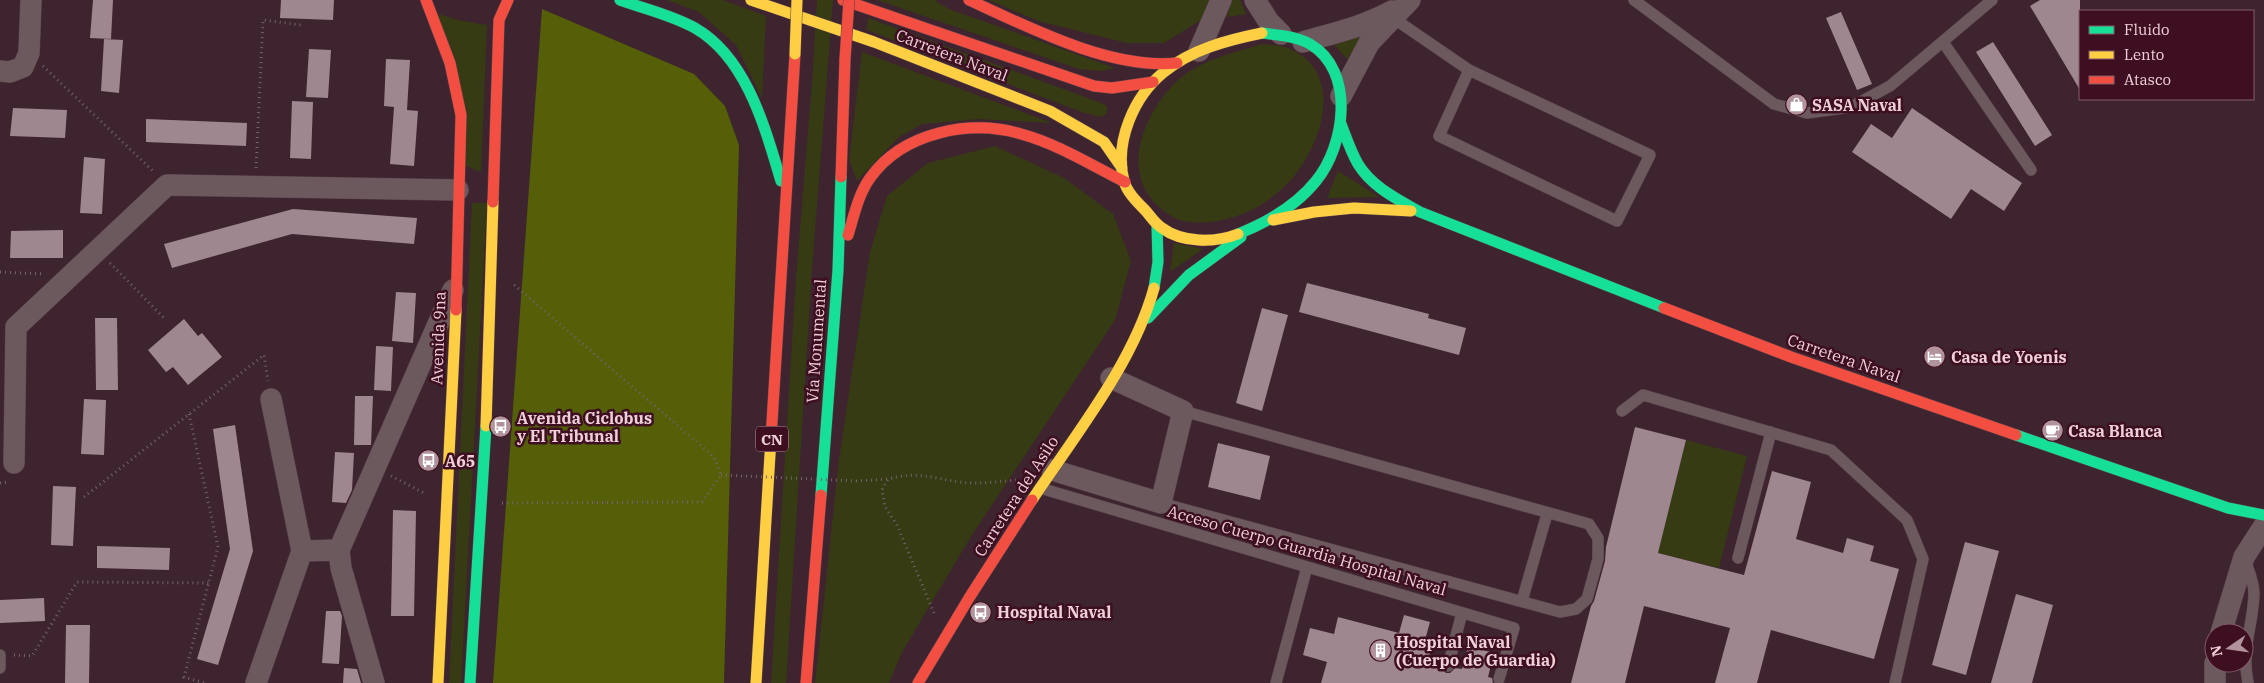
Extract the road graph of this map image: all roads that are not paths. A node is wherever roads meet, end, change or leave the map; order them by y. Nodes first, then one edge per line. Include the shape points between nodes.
1 (31, 0) edge
2 (426, 0) edge
3 (508, 0) edge
4 (620, 0) edge
5 (752, 0) edge
6 (797, 0) edge
7 (843, 0) edge
8 (848, 0) edge
9 (970, 0) edge
10 (1221, 0) edge
11 (1255, 0) edge
12 (1410, 0) edge
13 (1634, 0) edge
14 (1992, 0) edge
15 (1393, 18) junction
16 (1282, 34) junction
17 (1303, 42) junction
18 (1944, 42) junction
19 (1199, 51) junction
20 (1177, 63) junction
21 (1469, 70) junction
22 (0, 71) edge
23 (1153, 82) junction
24 (1341, 96) junction
25 (1340, 124) junction
26 (1122, 168) junction
27 (2032, 170) dead end
28 (1125, 182) junction
29 (462, 190) junction
30 (785, 194) junction
31 (1420, 212) junction
32 (1265, 222) junction
33 (1157, 224) junction
34 (1250, 230) junction
35 (838, 270) junction
36 (457, 281) junction
37 (1140, 327) junction
38 (1111, 378) junction
39 (271, 399) road end
40 (1183, 411) junction
41 (1622, 411) dead end
42 (1771, 432) junction
43 (14, 463) dead end
44 (1049, 474) junction
45 (1040, 488) junction
46 (1161, 503) junction
47 (1547, 514) junction
48 (2264, 515) edge
49 (2264, 526) edge
50 (339, 550) junction
51 (302, 551) junction
52 (2244, 557) junction
53 (1738, 558) dead end
54 (1307, 567) junction
55 (1522, 602) junction
56 (1462, 613) junction
57 (2224, 623) edge
58 (0, 655) edge
59 (1448, 666) dead end
60 (0, 668) edge
61 (1499, 680) dead end
62 (256, 683) edge
63 (374, 683) edge
64 (438, 683) edge
65 (470, 683) edge
66 (756, 683) edge
67 (806, 683) edge
68 (918, 683) edge
69 (1276, 683) edge
70 (1895, 683) edge
71 (2248, 683) edge

1 - 22 street via 29,52 23,67 10,72
2 - 29 main road, Avenida 9na via 450,63 461,115
3 - 65 main road via 499,20 489,192 490,265 482,503
4 - 30 main road via 696,29 722,50 763,124
5 - 26 main road, Carretera Naval via 874,42 1050,111 1104,142
6 - 30 main road, CN, bridge
7 - 23 main road, Carretera Naval via 1094,86 1112,88
8 - 35 main road, Vía Monumental, bridge
9 - 20 main road via 1041,33 1122,60 1157,65
10 - 19 street
11 - 16 street via 1269,22
12 - 15 street
12 - 17 street via 1367,24
13 - 18 lane via 1774,104 1807,112 1851,108 1890,86
14 - 18 lane
15 - 21 lane
15 - 24 street via 1369,42
16 - 17 main road
16 - 19 main road via 1243,36
17 - 24 main road via 1324,54 1332,66
18 - 27 lane
19 - 20 main road
20 - 23 main road
21 - 21 lane via 1650,155 1617,221 1439,136
23 - 26 main road via 1131,118 1122,147
24 - 25 main road
25 - 31 main road, Carretera Naval via 1358,164 1371,180 1387,194
25 - 32 main road via 1328,163 1317,179
26 - 28 main road
28 - 33 main road
28 - 35 main road via 1055,146 1020,133 980,127 942,130 914,142 874,173 857,206
29 - 36 main road, Avenida 9na
29 - 43 street via 167,185 16,327
30 - 66 main road, CN
31 - 32 main road, Carretera Naval via 1354,208
31 - 48 main road, Carretera Naval via 1791,356 2228,508
32 - 34 main road
33 - 34 main road via 1178,236 1202,240 1228,238
33 - 37 main road, Carretera del Asilo via 1158,272
34 - 37 main road, Carretera del Asilo via 1189,275
35 - 67 main road, Vía Monumental
36 - 50 street
36 - 64 main road, Avenida 9na
37 - 38 main road, Carretera del Asilo
38 - 40 street
38 - 44 main road, Carretera del Asilo
39 - 51 street
40 - 46 street
40 - 47 lane
41 - 42 lane via 1643,395
42 - 53 lane
42 - 70 lane via 1831,450 1907,520 1923,559
44 - 45 main road, Carretera del Asilo
44 - 46 street
45 - 54 lane, Acceso Cuerpo Guardia Hospital Naval
45 - 68 main road, Carretera del Asilo via 946,632
46 - 55 lane
47 - 55 lane
47 - 55 lane via 1589,524 1598,538 1598,559 1587,599 1576,609 1560,612
49 - 52 street
50 - 51 street
50 - 63 street via 341,568
51 - 62 street
52 - 57 street
52 - 71 lane via 2254,594 2245,650
54 - 56 lane, Acceso Cuerpo Guardia Hospital Naval
54 - 69 lane
56 - 59 lane
56 - 61 lane, Acceso Cuerpo Guardia Hospital Naval via 1514,628
58 - 60 lane

